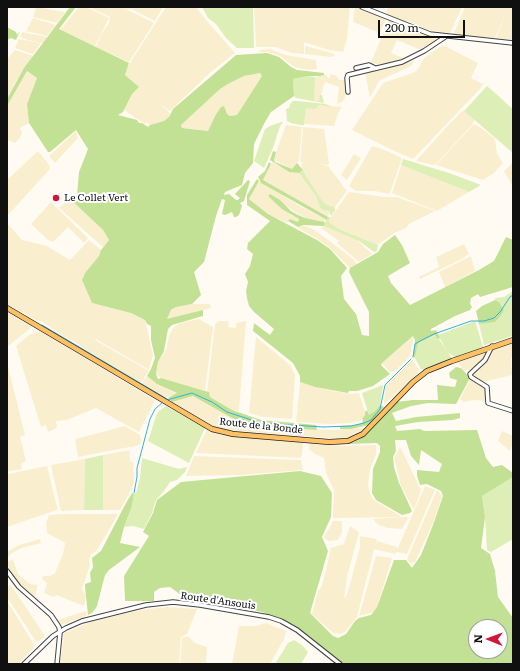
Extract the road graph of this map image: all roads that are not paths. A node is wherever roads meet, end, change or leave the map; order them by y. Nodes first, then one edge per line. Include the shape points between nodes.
1 (362, 7) edge
2 (445, 37) junction
3 (513, 43) edge
4 (356, 68) dead end
5 (375, 68) junction
6 (348, 92) dead end
7 (7, 308) edge
8 (513, 340) edge
9 (492, 346) junction
10 (513, 411) edge
11 (7, 571) edge
12 (60, 632) junction
13 (24, 664) edge
14 (57, 664) edge
15 (340, 664) edge

1 - 2 street via 430,34
2 - 3 street
2 - 5 street via 412,58
4 - 5 street via 369,65
5 - 6 street via 348,75
7 - 9 main road, Route de la Bonde via 205,426 225,432 329,442 348,441 358,437 423,374
8 - 9 main road, Route de la Bonde
9 - 10 street via 485,360 470,374 487,387 488,403
11 - 12 street via 19,588 55,620
12 - 13 street, Route d'Ansouis via 42,645
12 - 14 street
12 - 15 street, Route d'Ansouis via 82,621 118,611 161,603 184,603 257,614 281,622 304,635

